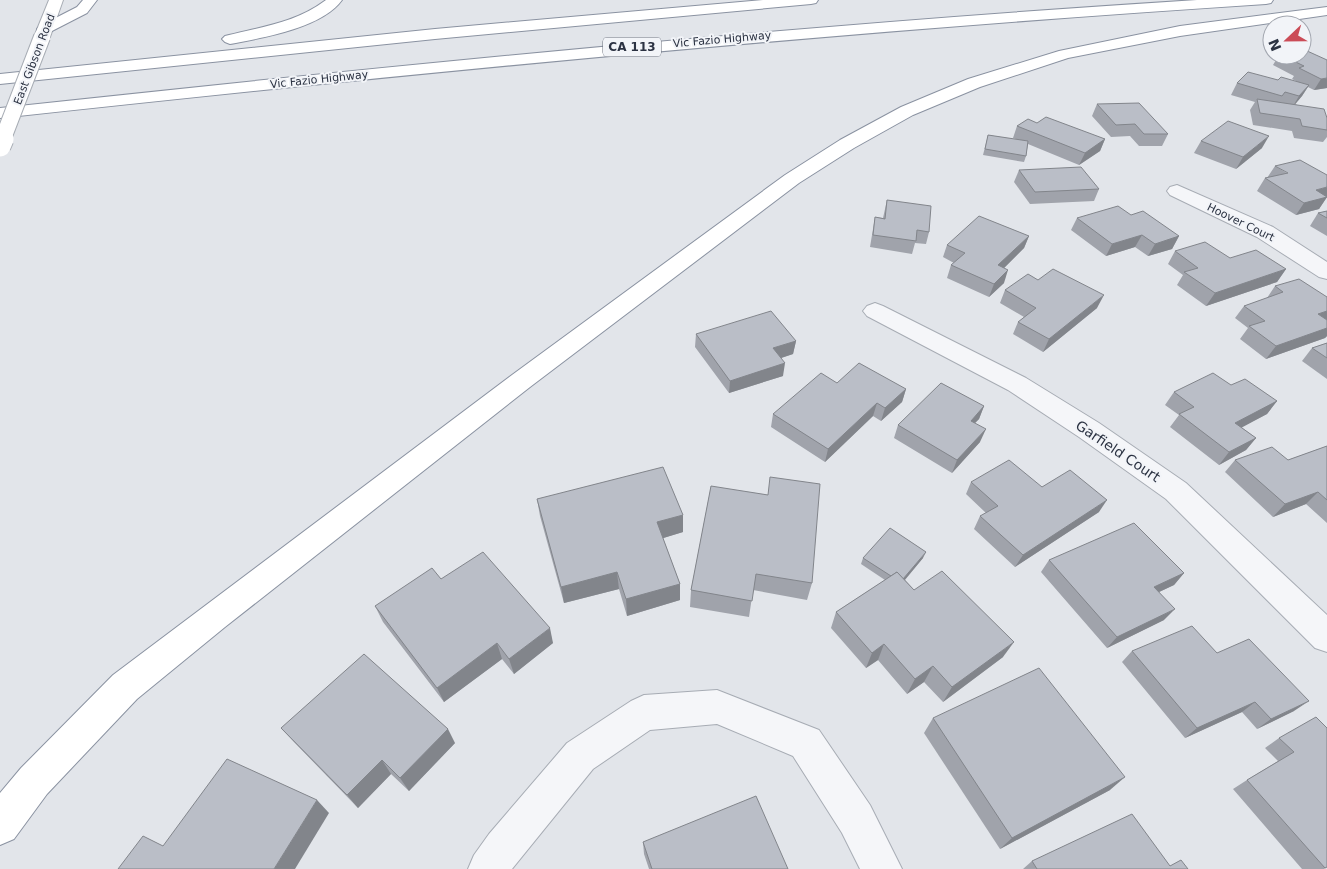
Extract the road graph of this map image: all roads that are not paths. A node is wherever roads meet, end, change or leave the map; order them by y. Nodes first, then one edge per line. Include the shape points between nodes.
1 (56, 0) edge
2 (90, 0) edge
3 (335, 0) edge
4 (811, 0) edge
5 (1266, 0) edge
6 (1327, 11) edge
7 (44, 33) junction
8 (0, 69) edge
9 (0, 80) edge
10 (275, 83) junction
11 (0, 113) edge
12 (0, 125) edge
13 (0, 146) edge
14 (1178, 192) dead end
15 (1327, 272) edge
16 (875, 311) dead end
17 (1327, 637) edge
18 (0, 824) edge
19 (488, 869) edge
20 (882, 869) edge

1 - 7 main road, East Gibson Road
2 - 7 main road via 82,10
3 - 8 main road via 296,22 244,37
4 - 9 main road, CA 113 via 435,34
5 - 10 main road, Vic Fazio Highway / CA 113 via 708,40
6 - 18 main road via 1180,31 1065,54 974,83 907,111 847,144 792,179 521,381 125,687 34,781
7 - 13 main road, East Gibson Road, bridge
10 - 11 main road, Vic Fazio Highway / CA 113
10 - 12 main road
14 - 15 street, Hoover Court via 1265,232
16 - 17 street, Garfield Court via 1017,384 1176,491
19 - 20 street via 580,756 644,713 717,706 806,744 856,819

